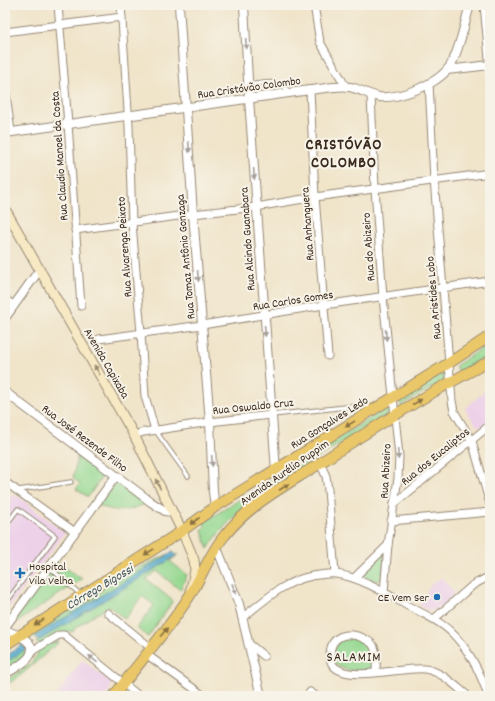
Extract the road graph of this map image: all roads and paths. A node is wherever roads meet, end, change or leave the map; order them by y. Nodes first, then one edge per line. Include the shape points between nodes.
1 (58, 5) edge
2 (121, 5) edge
3 (179, 5) edge
4 (244, 5) edge
5 (314, 5) edge
6 (470, 5) edge
7 (484, 5) edge
8 (122, 18) junction
9 (60, 24) junction
10 (5, 32) edge
11 (490, 65) edge
12 (490, 69) edge
13 (447, 70) junction
14 (429, 83) junction
15 (248, 85) junction
16 (5, 87) edge
17 (346, 87) junction
18 (310, 90) junction
19 (289, 93) junction
20 (371, 95) junction
21 (249, 99) junction
22 (186, 108) junction
23 (129, 116) junction
24 (68, 124) junction
25 (8, 133) edge
26 (490, 173) edge
27 (434, 180) junction
28 (375, 189) junction
29 (315, 197) junction
30 (256, 207) junction
31 (5, 209) edge
32 (193, 214) junction
33 (132, 223) junction
34 (75, 230) junction
35 (40, 269) junction
36 (490, 281) edge
37 (443, 288) junction
38 (383, 297) junction
39 (5, 299) edge
40 (14, 306) junction
41 (81, 306) dead end
42 (324, 306) junction
43 (264, 315) junction
44 (5, 318) edge
45 (202, 325) junction
46 (141, 333) junction
47 (490, 336) edge
48 (99, 339) dead end
49 (328, 356) dead end
50 (490, 361) edge
51 (449, 363) junction
52 (450, 382) junction
53 (5, 392) edge
54 (392, 398) junction
55 (373, 409) junction
56 (271, 415) junction
57 (395, 415) junction
58 (210, 422) junction
59 (490, 425) edge
60 (155, 430) junction
61 (134, 435) junction
62 (472, 441) junction
63 (320, 463) junction
64 (276, 471) junction
65 (116, 476) junction
66 (188, 476) dead end
67 (5, 482) edge
68 (71, 482) dead end
69 (17, 491) junction
70 (166, 500) junction
71 (151, 502) junction
72 (394, 504) junction
73 (490, 504) edge
74 (215, 507) junction
75 (172, 512) junction
76 (490, 512) edge
77 (391, 521) junction
78 (5, 526) edge
79 (182, 531) junction
80 (75, 532) junction
81 (388, 545) junction
82 (215, 549) junction
83 (50, 567) junction
84 (335, 573) junction
85 (490, 576) edge
86 (354, 578) junction
87 (384, 592) junction
88 (82, 595) junction
89 (188, 598) junction
90 (5, 604) edge
91 (108, 613) dead end
92 (242, 618) junction
93 (434, 619) junction
94 (5, 629) edge
95 (18, 636) junction
96 (5, 644) edge
97 (248, 644) junction
98 (32, 651) junction
99 (149, 651) junction
100 (264, 656) dead end
101 (376, 672) junction
102 (5, 674) edge
103 (123, 683) junction
104 (114, 696) edge
105 (139, 696) edge
106 (204, 696) edge
107 (261, 696) edge
108 (468, 696) edge
109 (488, 696) edge

1 - 9 street, Rua Claudio Manoel da Costa
2 - 8 street, Rua Alvarenga Peixoto
3 - 22 street, Rua Tomaz Antônio Gonzaga
4 -> 15 street, Rua Alcindo Guanabara
5 - 17 street via 320,42
6 - 13 street via 455,56
7 - 11 street
8 - 9 street
8 - 23 street, Rua Alvarenga Peixoto
9 - 10 street
9 - 24 street, Rua Claudio Manoel da Costa
11 - 12 street
11 - 13 street, Rua Cristóvão Colombo
13 - 14 street, Rua Cristóvão Colombo
14 - 20 street, Rua Cristóvão Colombo via 411,92 394,96
14 - 27 street, Rua Aristides Lobo
15 - 19 lane via 278,83 286,87
15 - 21 street, Rua Alcindo Guanabara
16 - 25 street
17 - 18 street, Rua Cristóvão Colombo
17 - 20 street, Rua Cristóvão Colombo via 356,88
18 - 19 street, Rua Cristóvão Colombo
18 - 29 street, Rua Anhanguera
19 - 21 street, Rua Cristóvão Colombo
20 - 28 street, Rua do Abizeiro
21 - 22 street, Rua Cristóvão Colombo
21 -> 30 street, Rua Alcindo Guanabara
22 - 23 street, Rua Cristóvão Colombo
22 -> 32 street, Rua Tomaz Antônio Gonzaga
23 - 24 street, Rua Cristóvão Colombo
23 - 33 street, Rua Alvarenga Peixoto
24 - 25 street, Rua Cristóvão Colombo
24 - 34 street, Rua Claudio Manoel da Costa
26 - 27 street
27 - 28 street
27 - 37 street, Rua Aristides Lobo
28 - 29 street
28 - 38 street, Rua do Abizeiro
29 - 30 street
29 - 42 street, Rua Anhanguera
30 - 32 street
30 - 43 street, Rua Alcindo Guanabara
31 - 35 main road, Avenida Capixaba
32 - 33 street
32 -> 45 street, Rua Tomaz Antônio Gonzaga
33 - 34 street
33 - 46 street, Rua Alvarenga Peixoto
34 - 41 street, Rua Claudio Manoel da Costa
35 - 40 street
61 -> 35 main road, Avenida Capixaba
36 - 37 street, Rua Carlos Gomes
37 - 38 street, Rua Carlos Gomes
37 - 51 street, Rua Aristides Lobo
38 - 42 street, Rua Carlos Gomes
38 -> 54 street, Rua do Abizeiro
39 - 40 street
40 - 44 street
42 - 43 street, Rua Carlos Gomes
42 - 49 street, Rua Anhanguera
43 - 45 street, Rua Carlos Gomes
43 -> 56 street, Rua Alcindo Guanabara
45 - 46 street, Rua Carlos Gomes
45 - 58 street, Rua Tomaz Antônio Gonzaga
46 - 48 street, Rua Carlos Gomes
46 - 60 street, Rua Alvarenga Peixoto via 145,396
47 - 51 main road, Rua Gonçalves Ledo
50 - 52 main road, Avenida Aurélio Puppim
51 - 52 street, Rua Aristides Lobo
51 - 54 main road, Rua Gonçalves Ledo
57 -> 52 main road, Avenida Aurélio Puppim
52 - 62 street, Rua Aristides Lobo via 454,411
53 - 65 street, Rua José Rezende Filho
54 - 55 main road, Rua Gonçalves Ledo
54 - 57 street, Rua Abizeiro
55 - 56 lane, Rua Oswaldo Cruz via 364,405
55 -> 64 main road, Rua Gonçalves Ledo
56 - 58 street, Rua Oswaldo Cruz
56 - 64 street, Rua Alcindo Guanabara
57 - 63 main road, Avenida Aurélio Puppim
57 -> 72 street, Rua Abizeiro via 399,456
58 - 60 street, Rua Oswaldo Cruz
58 -> 74 street, Rua Tomaz Antônio Gonzaga
59 - 62 street, Rua dos Eucaliptos
60 - 61 street, Rua Oswaldo Cruz
60 - 66 lane, Rua Alvarenga Peixoto
70 -> 61 main road, Avenida Capixaba
62 - 72 street, Rua dos Eucaliptos
62 - 73 street, Rua Aristides Lobo
82 -> 63 main road, Avenida Aurélio Puppim via 225,534 252,508
63 - 84 street via 326,476 328,490
64 - 74 main road, Rua Gonçalves Ledo
65 - 71 street, Rua José Rezende Filho
65 - 80 street
67 - 69 street
68 - 69 lane
69 - 80 street
70 - 71 street
70 - 75 main road, Avenida Capixaba
71 - 75 street, Rua José Rezende Filho via 165,511
72 - 77 street, Rua Abizeiro
74 -> 79 main road, Rua Gonçalves Ledo
75 - 79 main road, Avenida Capixaba
76 - 77 street
77 - 81 street, Rua Abizeiro
78 - 90 lane via 18,509 55,536
79 -> 88 main road, Rua Gonçalves Ledo
79 - 89 main road, Avenida Capixaba via 195,570
80 - 83 street
81 - 86 street
81 - 87 street, Rua Abizeiro
82 - 89 main road, Avenida Aurélio Puppim
82 -> 92 street via 236,594
83 - 88 lane
83 - 94 street
84 - 86 street
84 - 92 street via 293,581 274,592
85 - 93 street via 473,585
86 - 87 street
87 - 93 street
88 -> 95 main road, Rua Gonçalves Ledo
99 -> 89 main road, Avenida Aurélio Puppim
91 - 99 street
92 - 97 street
93 - 109 street via 449,630 470,655
94 - 95 street
94 - 96 street
95 - 96 main road, Rua Gonçalves Ledo
95 - 98 street via 28,642
97 - 100 street
97 - 107 street
98 - 102 street via 28,659
103 -> 98 street via 64,635 59,635
99 - 103 main road, Avenida Aurélio Puppim
99 - 106 street
101 - 101 street via 355,674 337,670 330,660 334,641 346,634 372,643 375,648
101 - 108 street via 426,669 446,677
103 - 104 main road, Avenida Aurélio Puppim
103 - 105 street

